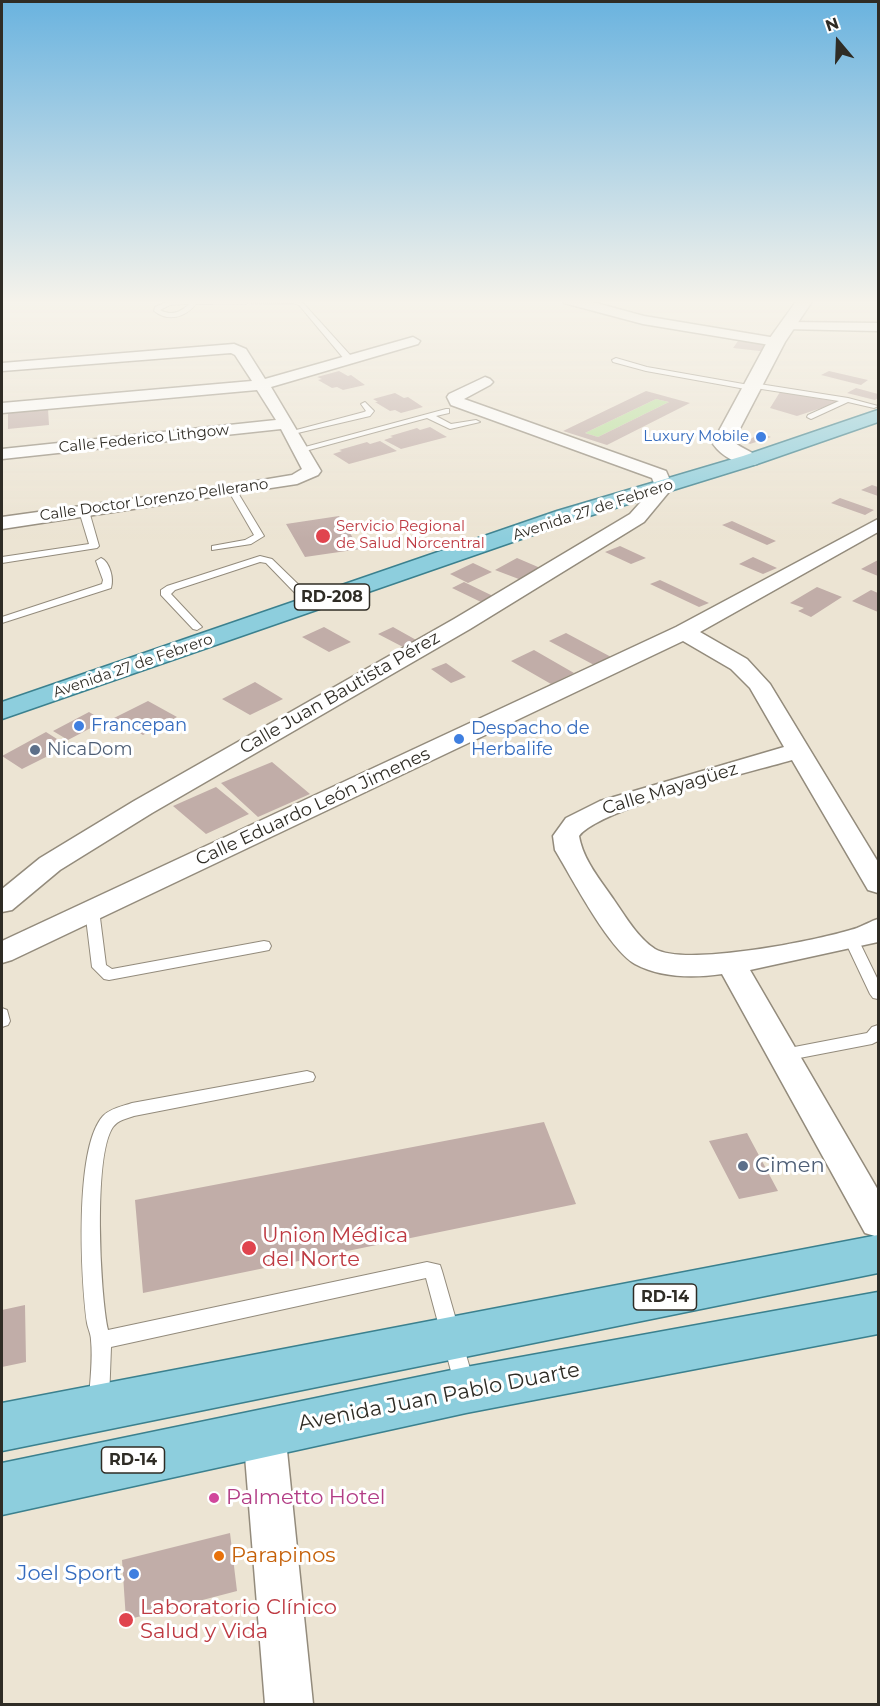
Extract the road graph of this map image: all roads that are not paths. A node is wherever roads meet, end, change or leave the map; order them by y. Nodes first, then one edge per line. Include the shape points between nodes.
1 (258, 380) edge
2 (278, 380) edge
3 (709, 380) edge
4 (756, 380) edge
5 (485, 382) dead end
6 (261, 385) junction
7 (752, 387) junction
8 (848, 399) junction
9 (364, 404) dead end
10 (2, 408) edge
11 (877, 409) edge
12 (446, 411) dead end
13 (429, 416) junction
14 (476, 422) dead end
15 (828, 422) junction
16 (288, 429) junction
17 (298, 450) junction
18 (2, 454) edge
19 (742, 456) junction
20 (662, 481) junction
21 (232, 490) junction
22 (84, 511) junction
23 (2, 523) edge
24 (876, 529) edge
25 (215, 548) dead end
26 (2, 561) edge
27 (100, 561) dead end
28 (300, 592) junction
29 (2, 620) edge
30 (197, 627) junction
31 (684, 632) junction
32 (2, 693) edge
33 (2, 711) edge
34 (799, 750) junction
35 (879, 884) edge
36 (2, 903) edge
37 (92, 910) junction
38 (879, 929) edge
39 (851, 939) junction
40 (264, 946) dead end
41 (2, 953) edge
42 (731, 963) junction
43 (879, 994) edge
44 (2, 1014) edge
45 (2, 1021) edge
46 (879, 1031) edge
47 (784, 1055) junction
48 (307, 1077) dead end
49 (879, 1222) edge
50 (879, 1254) edge
51 (879, 1313) edge
52 (101, 1340) junction
53 (451, 1340) junction
54 (466, 1390) junction
55 (99, 1407) junction
56 (2, 1427) edge
57 (264, 1431) junction
58 (2, 1489) edge
59 (289, 1704) edge

1 - 6 street
2 - 6 street
3 - 7 lane
4 - 7 street
5 - 20 street via 455,397 457,402
6 - 10 street
6 - 16 street
7 - 8 lane
7 - 19 street via 723,440 723,444
8 - 11 lane
8 - 15 lane via 811,417
9 - 16 lane via 368,414
11 - 15 main road, Avenida 27 de Febrero / RD-208
11 - 19 main road, Avenida 27 de Febrero / RD-208
12 - 13 lane
13 - 14 lane via 450,427
13 - 17 lane
15 - 19 main road, Avenida 27 de Febrero / RD-208
16 - 17 street
16 - 18 street, Calle Federico Lithgow
17 - 21 street, Calle Doctor Lorenzo Pellerano via 312,471 307,476
19 - 20 main road, Avenida 27 de Febrero / RD-208
20 - 28 main road, Avenida 27 de Febrero / RD-208 via 549,509
20 - 33 main road, Avenida 27 de Febrero / RD-208
20 - 36 street, Calle Juan Bautista Pérez via 637,518 462,624 143,807 50,864
21 - 22 street, Calle Doctor Lorenzo Pellerano
21 - 25 lane via 259,536
22 - 23 street, Calle Doctor Lorenzo Pellerano
22 - 26 lane via 94,546
24 - 31 street, Calle Eduardo León Jimenes
27 - 29 lane via 107,586
28 - 30 main road, Avenida 27 de Febrero / RD-208
28 - 30 lane via 269,561 260,559 165,592
30 - 32 main road, Avenida 27 de Febrero / RD-208
31 - 34 street via 751,674
31 - 37 street, Calle Eduardo León Jimenes
34 - 35 street
34 - 42 street, Calle Mayagüez via 609,806 575,824 566,836 568,850 630,944 646,957 684,967
37 - 40 lane via 99,967 109,975
37 - 41 street, Calle Eduardo León Jimenes
38 - 39 street, Calle Mayagüez
39 - 42 street, Calle Mayagüez
39 - 43 lane
42 - 47 street
44 - 45 lane
46 - 47 lane via 872,1038
47 - 49 street
48 - 52 lane via 132,1110 109,1119 99,1134 90,1192
50 - 53 main road, RD-14
51 - 54 main road, Avenida Juan Pablo Duarte
52 - 53 lane via 427,1270 433,1271
52 - 55 lane
53 - 54 lane
53 - 55 main road, RD-14
54 - 57 main road, Avenida Juan Pablo Duarte
55 - 56 main road, RD-14
57 - 58 main road, Avenida Juan Pablo Duarte / RD-14
57 - 59 street

